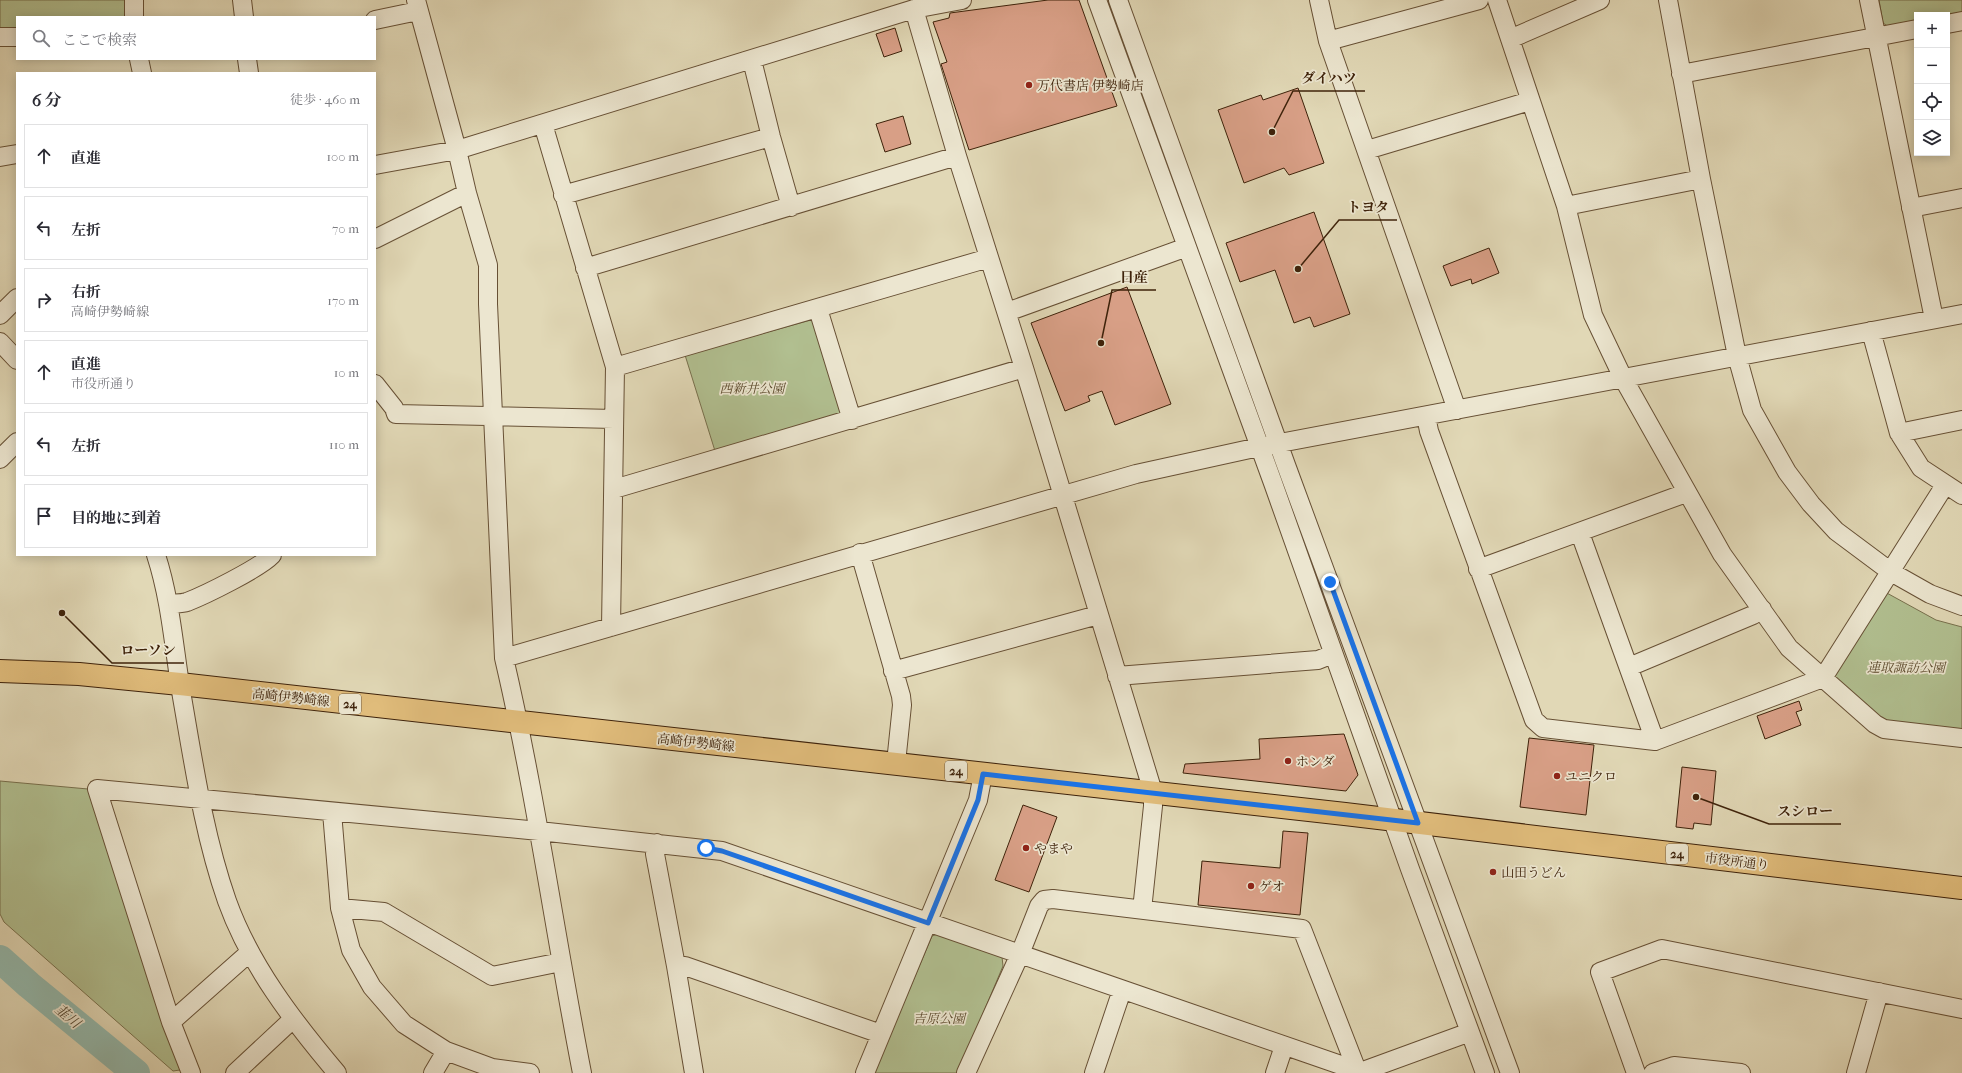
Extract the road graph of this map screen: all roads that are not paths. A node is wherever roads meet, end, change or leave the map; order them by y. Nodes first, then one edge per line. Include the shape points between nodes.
1 (134, 0) edge
2 (242, 0) edge
3 (1097, 0) edge
4 (1118, 0) edge
5 (1319, 0) edge
6 (1479, 0) edge
7 (1497, 0) edge
8 (1600, 0) edge
9 (1668, 0) edge
10 (1869, 0) edge
11 (955, 1) edge
12 (417, 6) edge
13 (914, 8) junction
14 (134, 16) edge
15 (244, 16) edge
16 (376, 20) edge
17 (1962, 21) edge
18 (1950, 23) edge
19 (1914, 30) edge
20 (0, 37) edge
21 (16, 37) edge
22 (1875, 37) junction
23 (1510, 39) junction
24 (1328, 41) junction
25 (139, 60) edge
26 (247, 60) edge
27 (752, 60) junction
28 (142, 72) edge
29 (249, 72) edge
30 (1681, 74) junction
31 (1530, 101) junction
32 (543, 124) junction
33 (771, 137) junction
34 (457, 150) junction
35 (1367, 150) junction
36 (16, 154) edge
37 (957, 156) junction
38 (0, 157) edge
39 (376, 165) edge
40 (1701, 179) junction
41 (467, 193) junction
42 (563, 195) junction
43 (1962, 198) edge
44 (1566, 206) junction
45 (791, 207) junction
46 (1911, 208) junction
47 (376, 238) edge
48 (1187, 247) junction
49 (990, 258) junction
50 (585, 268) junction
51 (16, 299) edge
52 (818, 309) junction
53 (1007, 312) junction
54 (1962, 314) edge
55 (0, 315) edge
56 (1934, 318) junction
57 (1871, 331) junction
58 (0, 342) edge
59 (1737, 356) junction
60 (16, 359) edge
61 (615, 367) junction
62 (1024, 368) junction
63 (1623, 378) junction
64 (376, 385) edge
65 (1457, 410) junction
66 (1426, 416) junction
67 (493, 418) junction
68 (614, 419) junction
69 (852, 420) junction
70 (1962, 420) edge
71 (1899, 433) junction
72 (16, 443) edge
73 (1278, 444) junction
74 (1259, 447) junction
75 (0, 459) edge
76 (1945, 485) junction
77 (614, 489) junction
78 (1686, 493) junction
79 (1062, 495) junction
80 (1962, 495) edge
81 (1580, 533) junction
82 (860, 553) junction
83 (156, 556) edge
84 (271, 556) edge
85 (1478, 569) junction
86 (1891, 572) junction
87 (168, 604) junction
88 (1962, 606) edge
89 (1762, 610) junction
90 (1098, 615) junction
91 (611, 627) junction
92 (1333, 654) junction
93 (504, 658) junction
94 (1628, 667) junction
95 (0, 671) edge
96 (893, 671) junction
97 (1117, 676) junction
98 (1823, 678) junction
99 (180, 684) junction
100 (519, 722) junction
101 (1962, 738) edge
102 (1655, 741) junction
103 (896, 764) junction
104 (983, 774) junction
105 (1152, 792) junction
106 (199, 797) junction
107 (332, 812) junction
108 (1392, 820) junction
109 (1418, 823) junction
110 (539, 830) junction
111 (657, 843) junction
112 (1962, 888) edge
113 (340, 908) junction
114 (1142, 910) junction
115 (928, 923) junction
116 (250, 952) junction
117 (1020, 954) junction
118 (560, 962) junction
119 (676, 966) junction
120 (1122, 990) junction
121 (1879, 992) junction
122 (1962, 1009) edge
123 (293, 1019) junction
124 (171, 1022) junction
125 (1470, 1032) junction
126 (881, 1034) junction
127 (1284, 1046) junction
128 (446, 1051) junction
129 (1358, 1072) edge
130 (191, 1073) edge
131 (235, 1073) edge
132 (337, 1073) edge
133 (433, 1073) edge
134 (530, 1073) edge
135 (582, 1073) edge
136 (694, 1073) edge
137 (865, 1073) edge
138 (966, 1073) edge
139 (1094, 1073) edge
140 (1275, 1073) edge
141 (1485, 1073) edge
142 (1510, 1073) edge
143 (1636, 1073) edge
144 (1653, 1073) edge
145 (1741, 1073) edge
146 (1856, 1073) edge

1 - 14 street
2 - 15 street
3 - 48 street
4 - 73 street
5 - 24 street
6 - 24 street
7 - 23 street
8 - 23 street
9 - 30 street
10 - 22 street
11 - 13 street
12 - 16 street
12 - 34 street
13 - 27 street
13 - 37 street
17 - 18 street
19 - 22 street
20 - 21 street
22 - 30 street
22 - 46 street
23 - 31 street
24 - 35 street
25 - 28 street
26 - 29 street
27 - 32 street
27 - 33 street
30 - 40 street
31 - 35 street
31 - 44 street
32 - 34 street
32 - 42 street
33 - 42 street
33 - 45 street
34 - 39 street
34 - 41 street
35 - 65 street
36 - 38 street
37 - 45 street
37 - 49 street
40 - 44 street
40 - 59 street
41 - 47 street
41 - 67 street via 488,264
42 - 50 street
43 - 46 street
44 - 63 street via 1594,315
45 - 50 street
46 - 56 street
48 - 53 street
48 - 74 street
49 - 52 street
49 - 53 street
50 - 61 street
51 - 55 street
52 - 61 street
52 - 69 street
53 - 62 street
54 - 56 street
56 - 57 street
57 - 59 street
57 - 71 street
58 - 60 street
59 - 63 street
59 - 86 street via 1752,410 1786,472 1836,532
61 - 68 street
62 - 69 street
62 - 79 street
63 - 65 street
63 - 78 street
64 - 67 street via 396,414
65 - 66 street
66 - 73 street
66 - 85 street
67 - 68 street
67 - 93 street
68 - 77 street
69 - 77 street
70 - 71 street
71 - 76 street via 1921,468
72 - 75 street
73 - 74 street
73 - 109 street
74 - 79 street via 1136,474
74 - 92 street
76 - 80 street
76 - 86 street
77 - 91 street
78 - 81 street
78 - 89 street via 1722,554
79 - 82 street
79 - 90 street
81 - 85 street
81 - 94 street
82 - 91 street
82 - 96 street
83 - 87 street
84 - 87 street via 204,594 185,602
85 - 102 street via 1534,720 1543,728
86 - 88 street via 1930,594
86 - 98 street
87 - 99 street
89 - 94 street
89 - 98 street via 1789,648
90 - 96 street
90 - 97 street
91 - 93 street
92 - 97 street via 1318,660
92 - 108 street
93 - 100 street
94 - 102 street
95 - 99 main road, 高崎伊勢崎線 / 24 via 79,674
96 - 103 street via 902,705
97 - 105 street
98 - 101 street via 1884,729
98 - 102 street
99 - 100 main road, 高崎伊勢崎線 / 24
99 - 106 street
100 - 103 main road, 高崎伊勢崎線 / 24
100 - 110 street
103 - 104 main road, 高崎伊勢崎線 / 24
104 - 105 main road, 高崎伊勢崎線 / 24
104 - 115 street via 978,800
105 - 108 main road, 高崎伊勢崎線 / 24
105 - 114 street via 1153,806
106 - 107 street
106 - 116 street via 208,838 228,902
106 - 124 street via 97,789
107 - 110 street
107 - 113 street
108 - 109 main road, 市役所通り / 24
108 - 125 street
109 - 112 main road, 市役所通り / 24
109 - 142 street
110 - 111 street
110 - 118 street
111 - 115 street via 722,851
111 - 119 street via 655,854
113 - 118 street via 384,912 492,976
113 - 128 street via 351,950 372,987 404,1024
114 - 117 street via 1044,900 1039,906
114 - 129 street via 1302,929
115 - 117 street
115 - 126 street
116 - 123 street
116 - 124 street
117 - 120 street
117 - 138 street
118 - 135 street
119 - 126 street via 685,966
119 - 136 street
120 - 127 street
120 - 139 street
121 - 122 street
121 - 143 street via 1662,949 1600,972
121 - 146 street
123 - 131 street
123 - 132 street
124 - 130 street
125 - 129 street
125 - 141 street
126 - 137 street
127 - 129 street
127 - 140 street
128 - 133 street
128 - 134 street via 492,1068
144 - 145 street via 1674,1066

